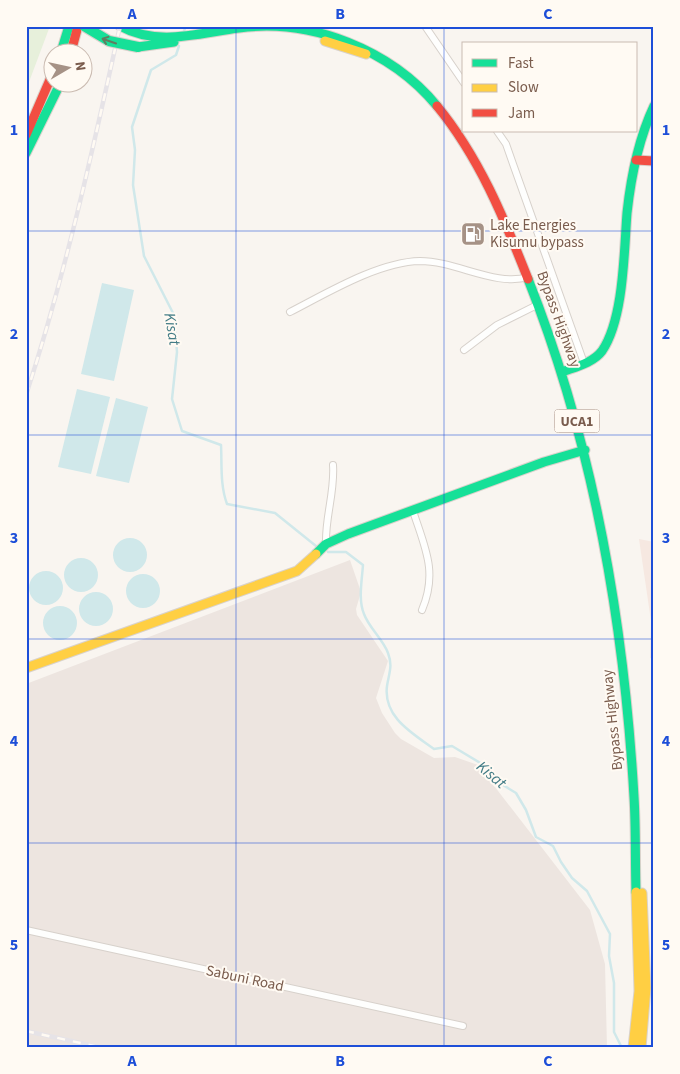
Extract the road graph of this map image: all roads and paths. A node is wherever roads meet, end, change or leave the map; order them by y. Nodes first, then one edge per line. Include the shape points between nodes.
1 (69, 26) edge
2 (78, 26) edge
3 (84, 26) edge
4 (120, 26) edge
5 (425, 26) edge
6 (64, 42) edge
7 (74, 42) edge
8 (356, 48) junction
9 (462, 80) edge
10 (45, 92) edge
11 (56, 92) edge
12 (654, 106) edge
13 (498, 132) edge
14 (26, 135) edge
15 (26, 153) edge
16 (636, 160) junction
17 (654, 161) edge
18 (528, 278) junction
19 (539, 304) junction
20 (290, 312) dead end
21 (464, 350) dead end
22 (584, 363) junction
23 (562, 372) junction
24 (585, 450) junction
25 (333, 465) dead end
26 (413, 511) junction
27 (326, 544) junction
28 (422, 610) dead end
29 (26, 668) edge
30 (636, 842) junction
31 (26, 930) edge
32 (463, 1026) dead end
33 (633, 1048) edge
34 (641, 1048) edge

1 - 6 main road
2 - 7 main road
8 -> 3 main road, UCA1, bridge via 269,33 124,46 97,37
4 - 8 main road, UCA1 via 140,36 156,38 255,26 283,27 327,35
5 - 9 street
8 - 18 main road, Bypass Highway / UCA1 via 377,56 418,84 453,123 491,192
10 - 14 main road
11 - 15 main road
12 - 16 main road
13 - 22 street, Bypass Highway via 508,151
16 - 17 main road
16 - 22 main road via 630,184 618,303 602,350
18 - 19 main road, Bypass Highway / UCA1
18 - 20 street via 507,280 456,266 412,262 358,278
19 - 21 street via 497,325
19 - 23 main road, Bypass Highway / UCA1
22 - 23 main road
23 - 24 main road, Bypass Highway / UCA1
24 - 26 main road
24 - 30 main road, Bypass Highway / UCA1 via 599,512 618,630 633,777
25 - 27 street via 334,489 327,516
26 - 27 main road
26 - 28 street via 430,571 430,588
27 - 29 main road via 297,571
30 - 33 main road, Bypass Highway / UCA1 via 639,989
30 - 34 main road, Bypass Highway / UCA1 via 641,864 646,954 646,1007
31 - 32 street, Sabuni Road

